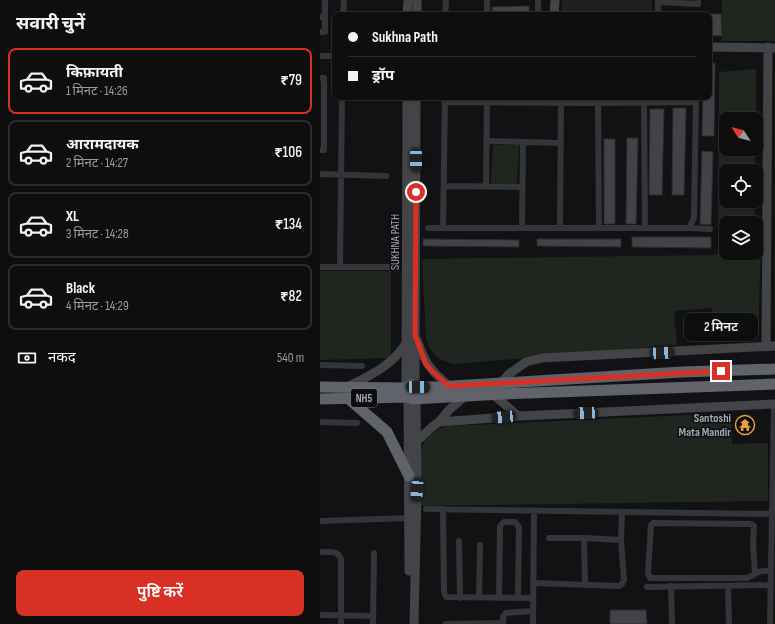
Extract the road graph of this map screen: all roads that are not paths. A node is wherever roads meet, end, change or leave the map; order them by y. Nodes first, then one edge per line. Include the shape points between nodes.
1 (325, 0) edge
2 (344, 0) edge
3 (408, 0) edge
4 (417, 0) edge
5 (446, 0) edge
6 (487, 0) edge
7 (538, 0) edge
8 (554, 0) edge
9 (698, 0) edge
10 (658, 1) edge
11 (343, 12) edge
12 (408, 12) edge
13 (417, 12) edge
14 (445, 12) edge
15 (487, 12) edge
16 (538, 12) edge
17 (554, 12) edge
18 (658, 12) edge
19 (322, 17) edge
20 (320, 32) edge
21 (712, 47) edge
22 (771, 48) edge
23 (320, 56) edge
24 (332, 56) edge
25 (320, 78) edge
26 (342, 100) edge
27 (407, 100) edge
28 (416, 100) edge
29 (445, 100) edge
30 (598, 100) edge
31 (679, 100) edge
32 (696, 100) edge
33 (488, 102) junction
34 (562, 102) junction
35 (644, 102) junction
36 (771, 107) edge
37 (487, 141) junction
38 (522, 142) junction
39 (561, 143) junction
40 (320, 150) edge
41 (320, 174) edge
42 (341, 174) junction
43 (386, 176) dead end
44 (444, 186) junction
45 (486, 186) junction
46 (522, 187) junction
47 (771, 205) edge
48 (560, 227) junction
49 (645, 227) junction
50 (428, 228) dead end
51 (443, 228) junction
52 (522, 228) junction
53 (599, 228) junction
54 (690, 228) junction
55 (710, 229) dead end
56 (320, 267) edge
57 (340, 267) junction
58 (390, 267) dead end
59 (415, 335) junction
60 (407, 342) junction
61 (771, 347) edge
62 (320, 365) edge
63 (362, 366) dead end
64 (775, 369) edge
65 (501, 383) junction
66 (775, 384) edge
67 (449, 386) junction
68 (320, 387) edge
69 (346, 387) junction
70 (412, 392) junction
71 (493, 394) junction
72 (465, 396) junction
73 (349, 399) junction
74 (320, 400) edge
75 (774, 404) edge
76 (518, 416) junction
77 (320, 422) edge
78 (439, 422) junction
79 (357, 423) dead end
80 (416, 442) junction
81 (409, 476) junction
82 (774, 487) edge
83 (426, 509) dead end
84 (443, 509) junction
85 (534, 511) junction
86 (622, 512) junction
87 (772, 514) junction
88 (409, 518) junction
89 (320, 521) edge
90 (549, 538) dead end
91 (584, 538) junction
92 (621, 540) junction
93 (459, 541) dead end
94 (480, 545) dead end
95 (320, 552) edge
96 (374, 553) dead end
97 (770, 571) junction
98 (755, 574) junction
99 (533, 583) junction
100 (585, 584) junction
101 (770, 585) junction
102 (671, 586) junction
103 (728, 586) junction
104 (647, 587) dead end
105 (460, 598) junction
106 (479, 598) junction
107 (499, 598) junction
108 (518, 598) junction
109 (533, 598) junction
110 (533, 611) junction
111 (320, 615) edge
112 (341, 616) junction
113 (373, 616) junction
114 (341, 624) edge
115 (372, 624) edge
116 (409, 624) edge
117 (414, 624) edge
118 (446, 624) edge
119 (503, 624) edge
120 (533, 624) edge
121 (672, 624) edge
122 (729, 624) edge
123 (770, 624) edge

1 - 19 street
2 - 11 street
3 - 12 main road
4 - 13 main road
5 - 14 street
6 - 15 street
7 - 16 street
8 - 17 main road
9 - 10 street via 698,4
10 - 18 street
19 - 20 street via 325,32
21 - 22 main road
22 - 36 main road
23 - 24 street
25 - 40 street via 324,78 324,150
26 - 42 street
27 - 60 main road, SUKHNA PATH
28 - 59 main road, SUKHNA PATH
29 - 33 street
29 - 44 street
30 - 34 street
30 - 35 street
30 - 53 street
31 - 35 street
32 - 54 street via 694,218
33 - 34 street
33 - 37 street
34 - 39 street
35 - 49 street
36 - 47 main road
37 - 38 street
37 - 45 street
38 - 39 street
38 - 46 street
39 - 48 street
41 - 42 street
42 - 43 street
42 - 57 street
44 - 45 street
44 - 51 street
45 - 46 street
46 - 52 street
47 - 61 main road
48 - 52 street
48 - 53 street
49 - 53 street
49 - 54 street
50 - 51 street
51 - 52 street
54 - 55 street
56 - 57 street
57 - 58 street
59 - 67 main road via 426,364
59 - 70 main road, SUKHNA PATH
60 - 69 main road via 386,366
60 - 70 main road, SUKHNA PATH
61 - 65 main road via 542,358 526,362
62 - 63 street
64 - 65 highway, NH5
65 - 67 highway, NH5
66 - 71 highway, NH5
67 - 70 highway, NH5
68 - 69 highway, NH5
69 - 70 highway, NH5
70 - 72 highway, NH5
70 - 73 highway, NH5
70 - 80 main road
70 - 81 main road
71 - 72 highway, NH5
71 - 76 main road
72 - 78 main road
73 - 74 highway, NH5
73 - 81 highway via 387,432
75 - 76 main road
75 - 82 street
76 - 78 main road
77 - 79 street
78 - 80 main road
80 - 117 main road
81 - 88 main road
82 - 87 street
83 - 84 street
84 - 85 street
84 - 105 street via 444,594 446,597
85 - 86 street
85 - 99 street
86 - 87 street
86 - 92 street
87 - 97 street
88 - 89 street
88 - 116 main road
90 - 91 street
91 - 92 street
91 - 100 street
92 - 100 street via 624,580 622,584
93 - 105 street
94 - 106 street
95 - 112 street via 336,552 340,555
96 - 113 street
97 - 98 street via 760,570
97 - 101 street
98 - 98 street via 746,578 652,579 648,573 651,525 751,524 754,526
99 - 100 street
99 - 109 street
101 - 103 street
101 - 123 street
102 - 103 street
102 - 104 street
102 - 121 street
103 - 122 street
105 - 106 street
106 - 107 street
107 - 108 street
107 - 108 street via 500,526 504,522 515,522 519,527
108 - 109 street
109 - 110 street
110 - 119 street via 506,613
110 - 120 street
111 - 112 street
112 - 113 street
112 - 114 street
113 - 115 street
118 - 119 street

